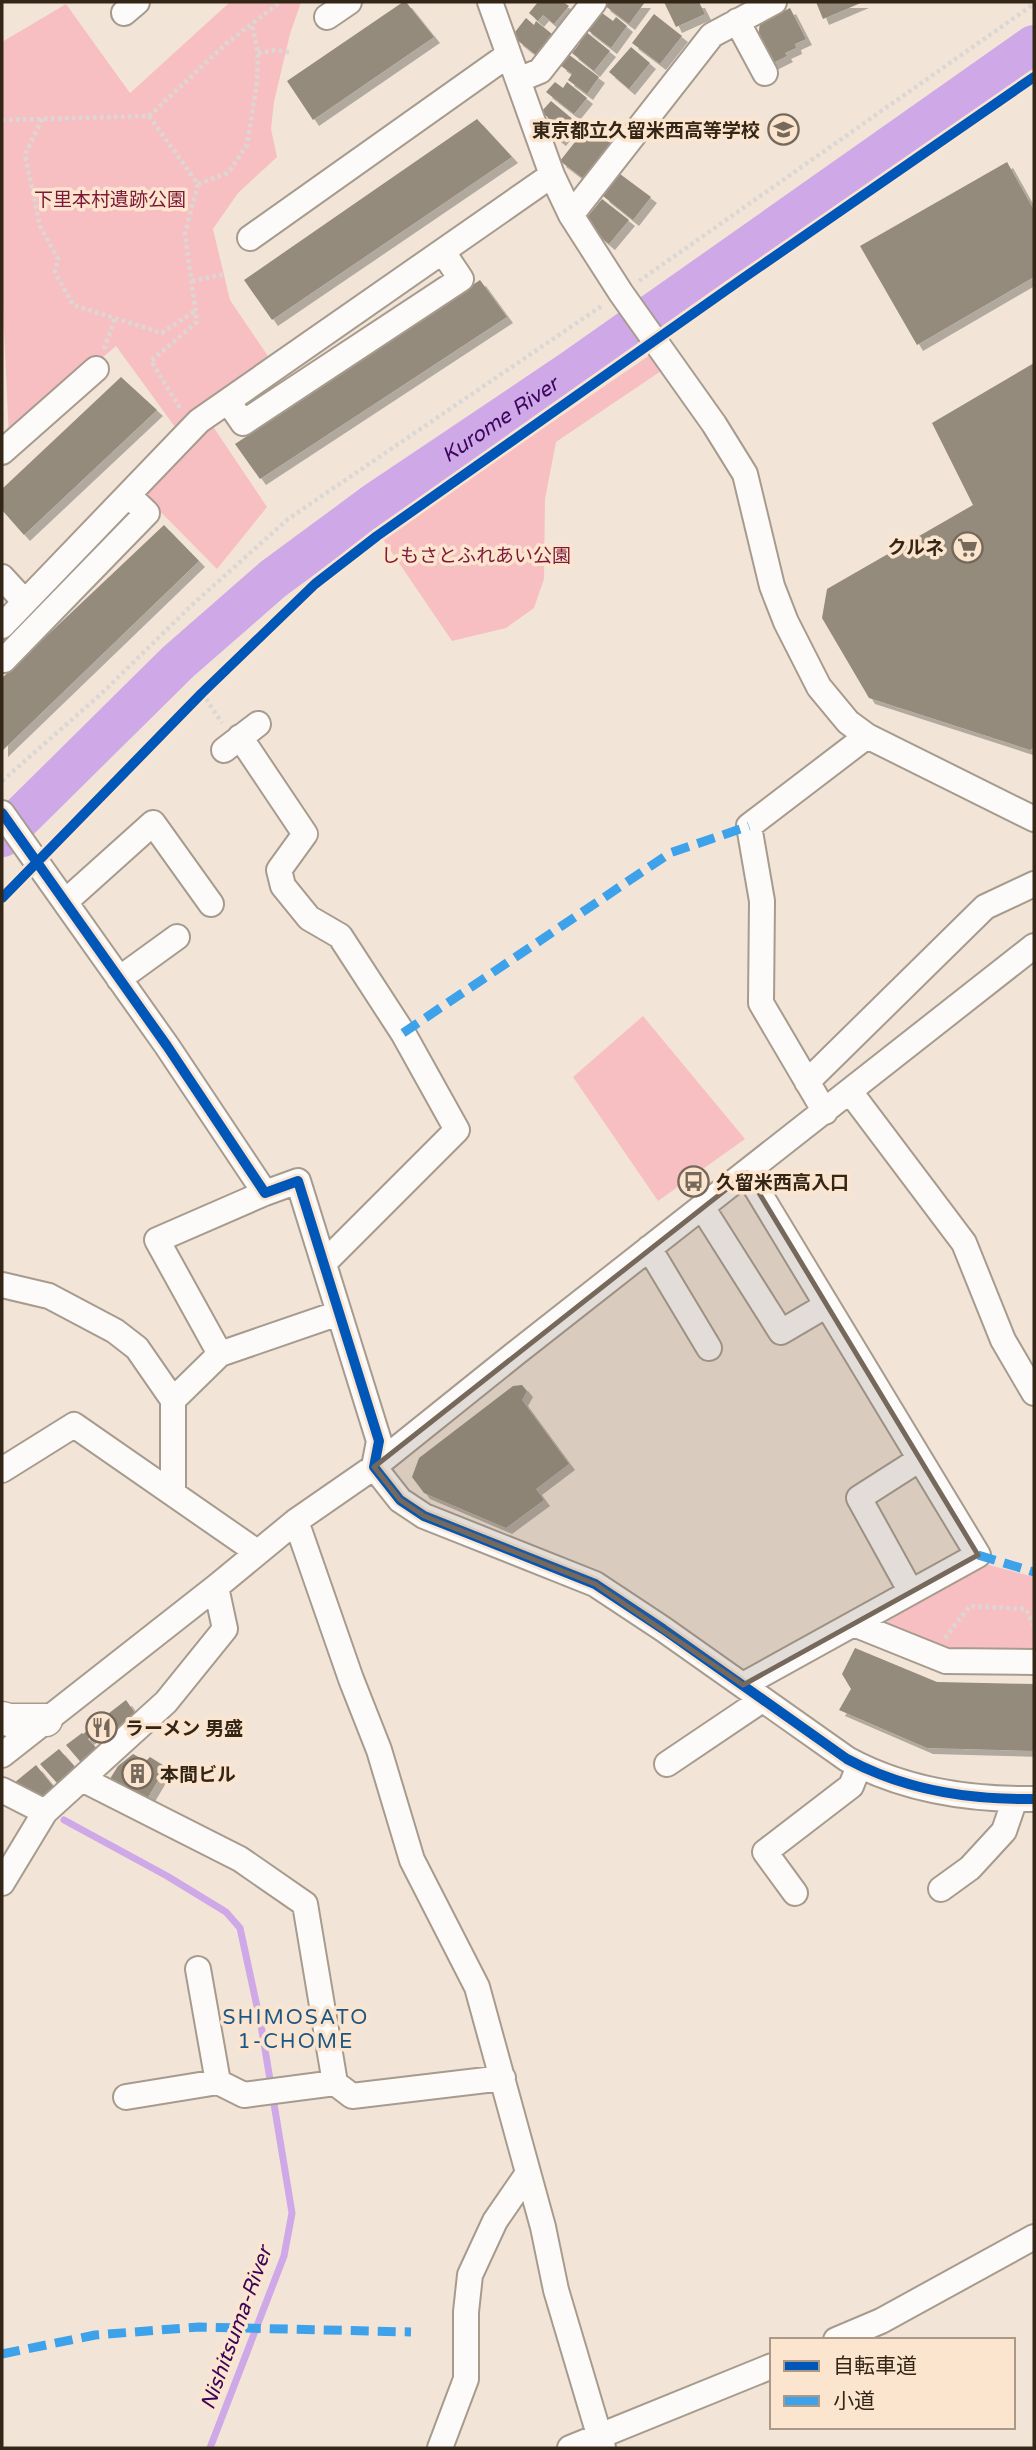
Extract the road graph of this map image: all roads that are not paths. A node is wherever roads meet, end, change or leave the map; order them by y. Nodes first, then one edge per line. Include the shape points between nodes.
1 (349, 2) edge
2 (490, 2) edge
3 (594, 2) edge
4 (774, 2) edge
5 (327, 17) dead end
6 (737, 21) junction
7 (508, 55) junction
8 (765, 73) dead end
9 (518, 80) junction
10 (552, 175) junction
11 (571, 215) junction
12 (250, 238) dead end
13 (96, 369) dead end
14 (2, 452) edge
15 (128, 495) junction
16 (2, 577) edge
17 (25, 603) junction
18 (2, 626) edge
19 (2, 658) edge
20 (867, 736) junction
21 (239, 738) road end
22 (2, 813) edge
23 (1034, 819) edge
24 (1034, 884) edge
25 (65, 901) junction
26 (211, 904) dead end
27 (177, 937) dead end
28 (1034, 946) edge
29 (120, 979) junction
30 (807, 1082) junction
31 (850, 1093) junction
32 (825, 1112) junction
33 (747, 1173) junction
34 (265, 1193) junction
35 (702, 1207) junction
36 (649, 1248) junction
37 (325, 1262) junction
38 (2, 1285) edge
39 (827, 1305) junction
40 (339, 1313) junction
41 (709, 1348) dead end
42 (220, 1354) junction
43 (1034, 1393) edge
44 (173, 1400) junction
45 (920, 1459) junction
46 (374, 1467) junction
47 (2, 1470) edge
48 (173, 1493) junction
49 (296, 1521) junction
50 (257, 1552) junction
51 (216, 1587) junction
52 (911, 1592) junction
53 (854, 1624) junction
54 (1034, 1662) edge
55 (753, 1692) junction
56 (2, 1718) edge
57 (46, 1720) junction
58 (2, 1755) edge
59 (667, 1764) dead end
60 (859, 1766) junction
61 (82, 1779) junction
62 (2, 1790) edge
63 (1025, 1799) edge
64 (45, 1812) junction
65 (2, 1883) edge
66 (941, 1889) dead end
67 (795, 1893) dead end
68 (198, 1969) dead end
69 (503, 2078) junction
70 (218, 2082) junction
71 (335, 2083) junction
72 (126, 2097) dead end
73 (528, 2173) junction
74 (1034, 2237) edge
75 (841, 2338) edge
76 (770, 2368) edge
77 (601, 2443) edge
78 (440, 2448) edge
79 (570, 2448) edge

1 - 5 street
2 - 7 street
3 - 9 street via 540,71
4 - 6 street
6 - 8 street
6 - 11 street via 712,35
7 - 9 street
7 - 12 street
9 - 10 street
10 - 11 street
10 - 15 street via 199,421
11 - 20 street via 745,474 772,586 786,622 819,687 848,722
13 - 14 street
15 - 17 street
15 - 19 street via 147,513
16 - 17 street
17 - 18 street
20 - 23 street
20 - 30 street via 749,826 762,901 761,1003
21 - 37 street via 305,834 279,870 283,886 309,918 340,936 403,1033 457,1130
22 - 25 street
24 - 30 street via 985,907
25 - 26 street via 153,823
25 - 29 street
27 - 29 street
28 - 31 street
29 - 34 street
30 - 32 street
31 - 32 street
31 - 43 street via 964,1243 1003,1340
32 - 33 street
33 - 35 street
33 - 39 street
34 - 37 street via 298,1181
34 - 42 street via 157,1240
35 - 36 street
35 - 39 street via 781,1332
36 - 41 street
36 - 46 street
37 - 40 street
38 - 44 street via 49,1296 115,1331 137,1348
39 - 45 street
40 - 42 street
40 - 46 street via 379,1441
42 - 44 street
44 - 48 street
45 - 52 street via 859,1499
45 - 52 street via 978,1555
46 - 49 street
46 - 55 street via 400,1500 424,1516 595,1584
47 - 48 street via 74,1426
48 - 50 street
49 - 50 street
49 - 69 street via 379,1750 412,1860 477,1987
50 - 51 street
51 - 57 street
51 - 61 street via 225,1629 166,1702
52 - 53 street
53 - 54 street via 946,1661
53 - 55 street
55 - 59 street
55 - 60 street
56 - 57 main road
57 - 58 street
60 - 63 street via 919,1788
60 - 67 street via 851,1786 765,1852
61 - 64 street
61 - 71 street via 240,1859 305,1904
62 - 64 street
63 - 66 street via 1004,1831 970,1868
64 - 65 street
68 - 70 street
69 - 71 street via 352,2096
69 - 73 street
70 - 71 street via 244,2095
70 - 72 street
73 - 77 street via 556,2290
73 - 78 street via 495,2221 470,2275 466,2379
74 - 75 street via 881,2321
76 - 77 street
77 - 79 street

